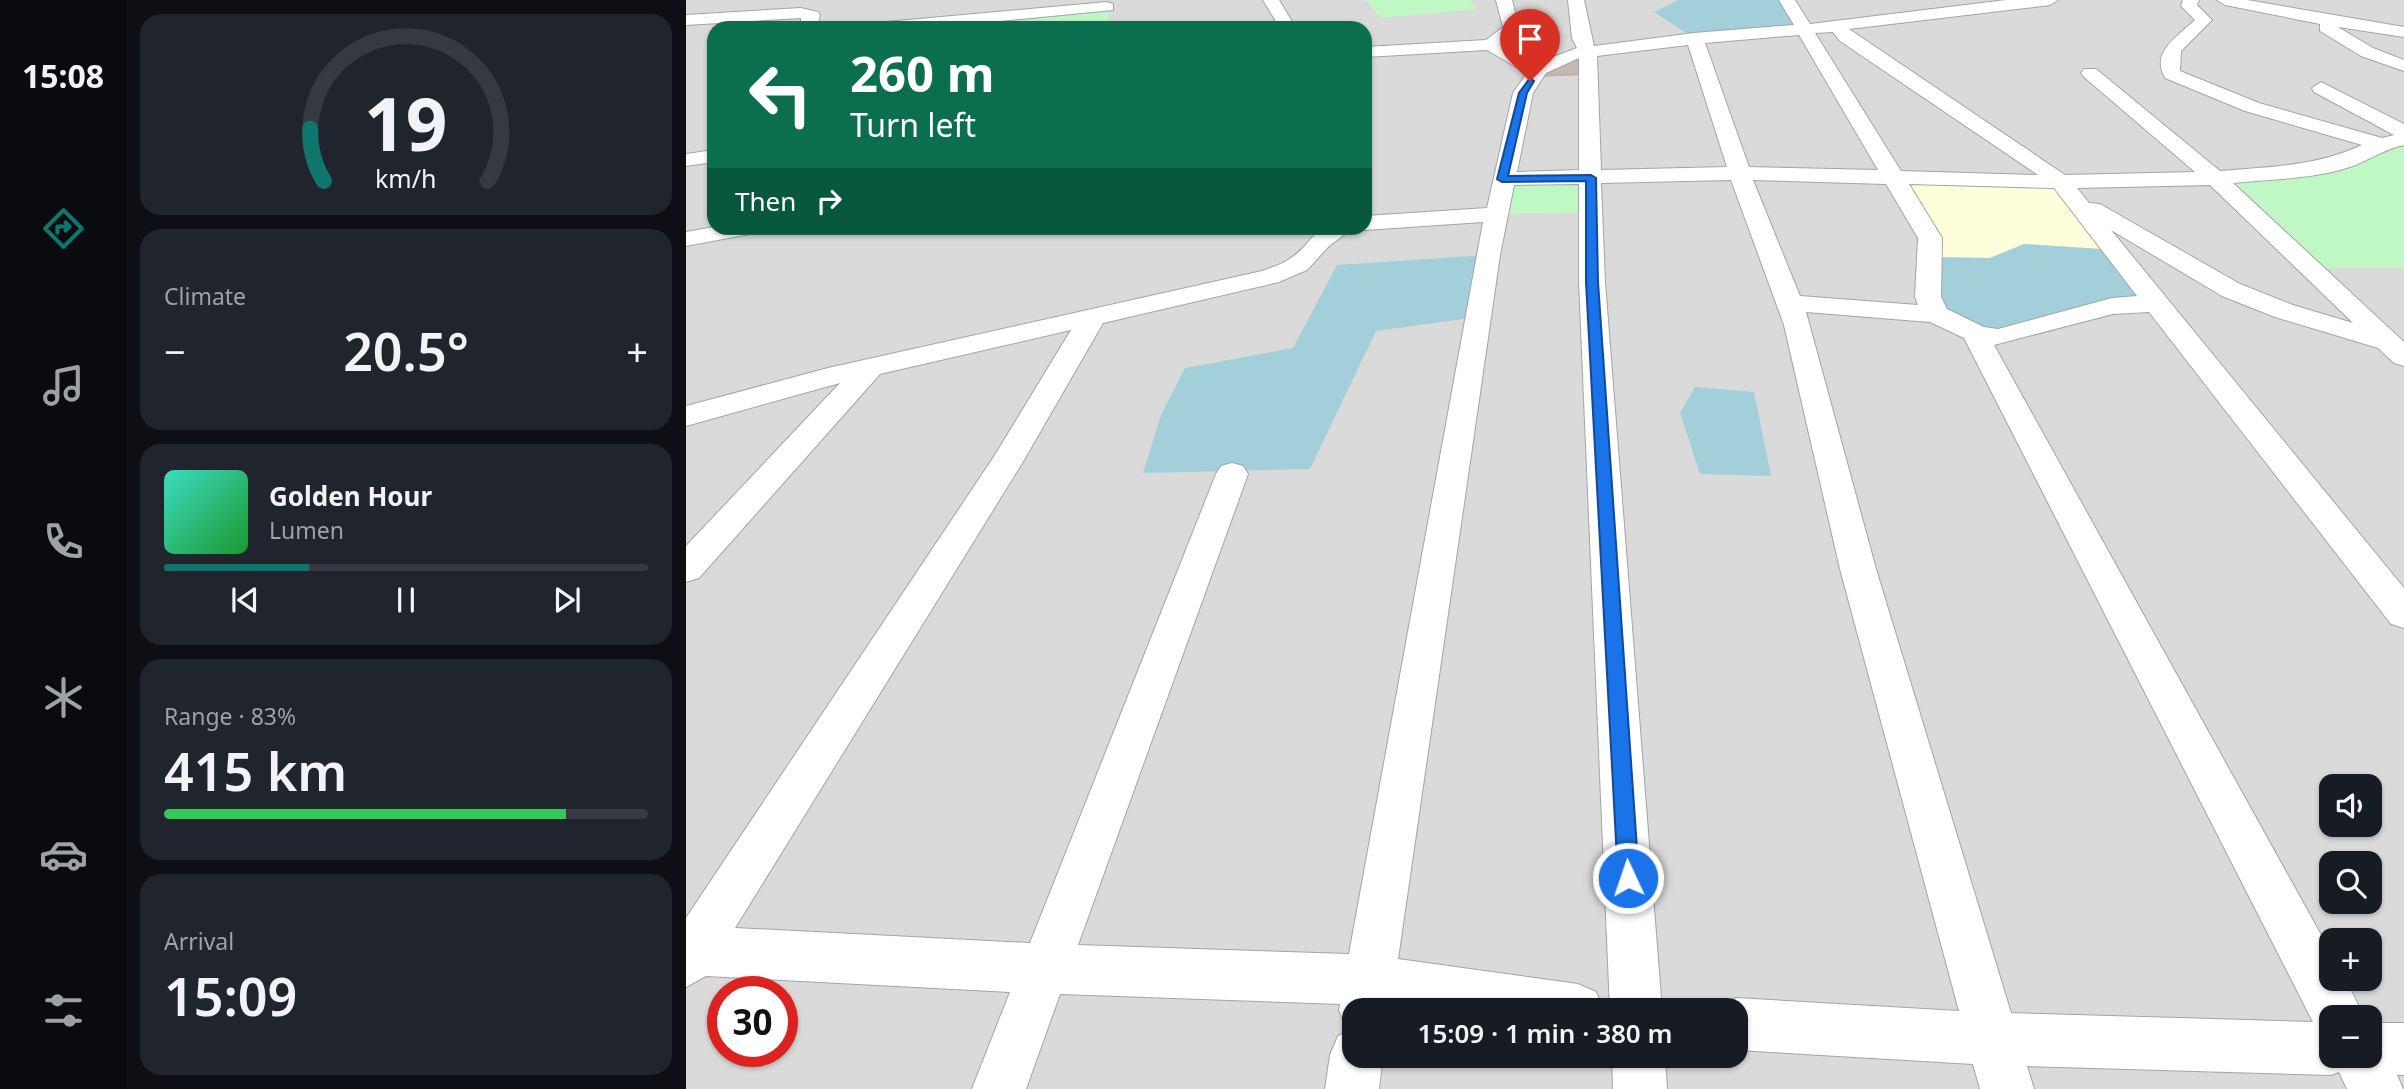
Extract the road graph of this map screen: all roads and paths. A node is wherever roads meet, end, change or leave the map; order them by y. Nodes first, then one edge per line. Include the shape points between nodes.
1 (1271, 0) edge
2 (1504, 0) edge
3 (1576, 0) edge
4 (1787, 0) edge
5 (2050, 0) edge
6 (2191, 0) edge
7 (2225, 0) edge
8 (1112, 3) edge
9 (1020, 7) edge
10 (1918, 7) edge
11 (2300, 8) edge
12 (686, 20) edge
13 (811, 21) edge
14 (923, 21) edge
15 (1111, 21) edge
16 (1283, 21) edge
17 (1841, 26) junction
18 (1803, 29) junction
19 (2404, 32) edge
20 (1694, 38) junction
21 (1490, 45) junction
22 (1372, 52) edge
23 (1588, 52) junction
24 (2404, 65) edge
25 (1537, 71) junction
26 (2090, 73) dead end
27 (2321, 88) dead end
28 (2404, 132) edge
29 (2404, 139) edge
30 (2381, 144) junction
31 (707, 157) edge
32 (686, 160) edge
33 (1740, 173) junction
34 (1591, 178) junction
35 (1894, 178) junction
36 (2216, 178) junction
37 (1502, 179) junction
38 (2066, 189) junction
39 (1495, 214) junction
40 (1372, 223) edge
41 (708, 235) edge
42 (1330, 235) edge
43 (686, 239) edge
44 (1790, 303) junction
45 (2157, 303) junction
46 (1936, 314) junction
47 (1092, 318) junction
48 (1977, 334) junction
49 (2399, 349) edge
50 (870, 368) junction
51 (686, 416) edge
52 (1231, 474) dead end
53 (686, 569) edge
54 (2404, 614) edge
55 (689, 954) edge
56 (1046, 969) junction
57 (1368, 995) edge
58 (1410, 998) edge
59 (1635, 998) edge
60 (2332, 1005) edge
61 (1748, 1025) edge
62 (1993, 1039) junction
63 (2319, 1049) edge
64 (2382, 1049) edge
65 (2404, 1049) edge
66 (1355, 1068) edge
67 (1639, 1068) edge
68 (2365, 1068) edge
69 (999, 1089) edge
70 (1352, 1089) edge
71 (1640, 1089) edge
72 (2007, 1089) edge
73 (2376, 1089) edge

1 - 16 street
2 - 21 street via 1511,27
3 - 23 street
4 - 18 street
5 - 10 street
6 - 30 street via 2189,6 2204,20 2175,47 2172,74 2252,107
7 - 11 street
8 - 9 street
8 - 15 street
9 - 14 street
10 - 17 street
11 - 19 street via 2343,23
11 - 24 street via 2367,52
12 - 13 street via 801,13 812,15
17 - 18 street
17 - 38 street via 1846,37 2042,167
18 - 20 street
18 - 35 street
20 - 23 street
20 - 33 street
21 - 22 street
21 - 25 street
23 - 25 street via 1551,62
23 - 34 street
25 - 37 street via 1523,93
26 - 36 street
27 - 28 street
29 - 30 street
30 - 36 street via 2346,161
31 - 32 street
33 - 34 street
33 - 35 street
33 - 44 street
34 - 37 street
34 - 59 street via 1592,282
35 - 38 street
35 - 46 street via 1930,238 1928,298
36 - 38 street
36 - 49 street
37 - 39 street
38 - 45 street
38 - 49 street via 2231,290
39 - 40 street
39 - 57 street
41 - 43 street
42 - 47 street via 1298,265 1270,277
44 - 46 street
44 - 62 street via 1858,569
45 - 48 street via 2112,306 1999,337
45 - 54 street
46 - 48 street
47 - 50 street
47 - 55 street via 1001,472
48 - 60 street
50 - 51 street
50 - 53 street
52 - 56 street
55 - 56 street
56 - 57 street
56 - 69 street
57 - 58 street
61 - 62 street
62 - 63 street
62 - 72 street
64 - 65 street
66 - 70 street
67 - 71 street
68 - 73 street

